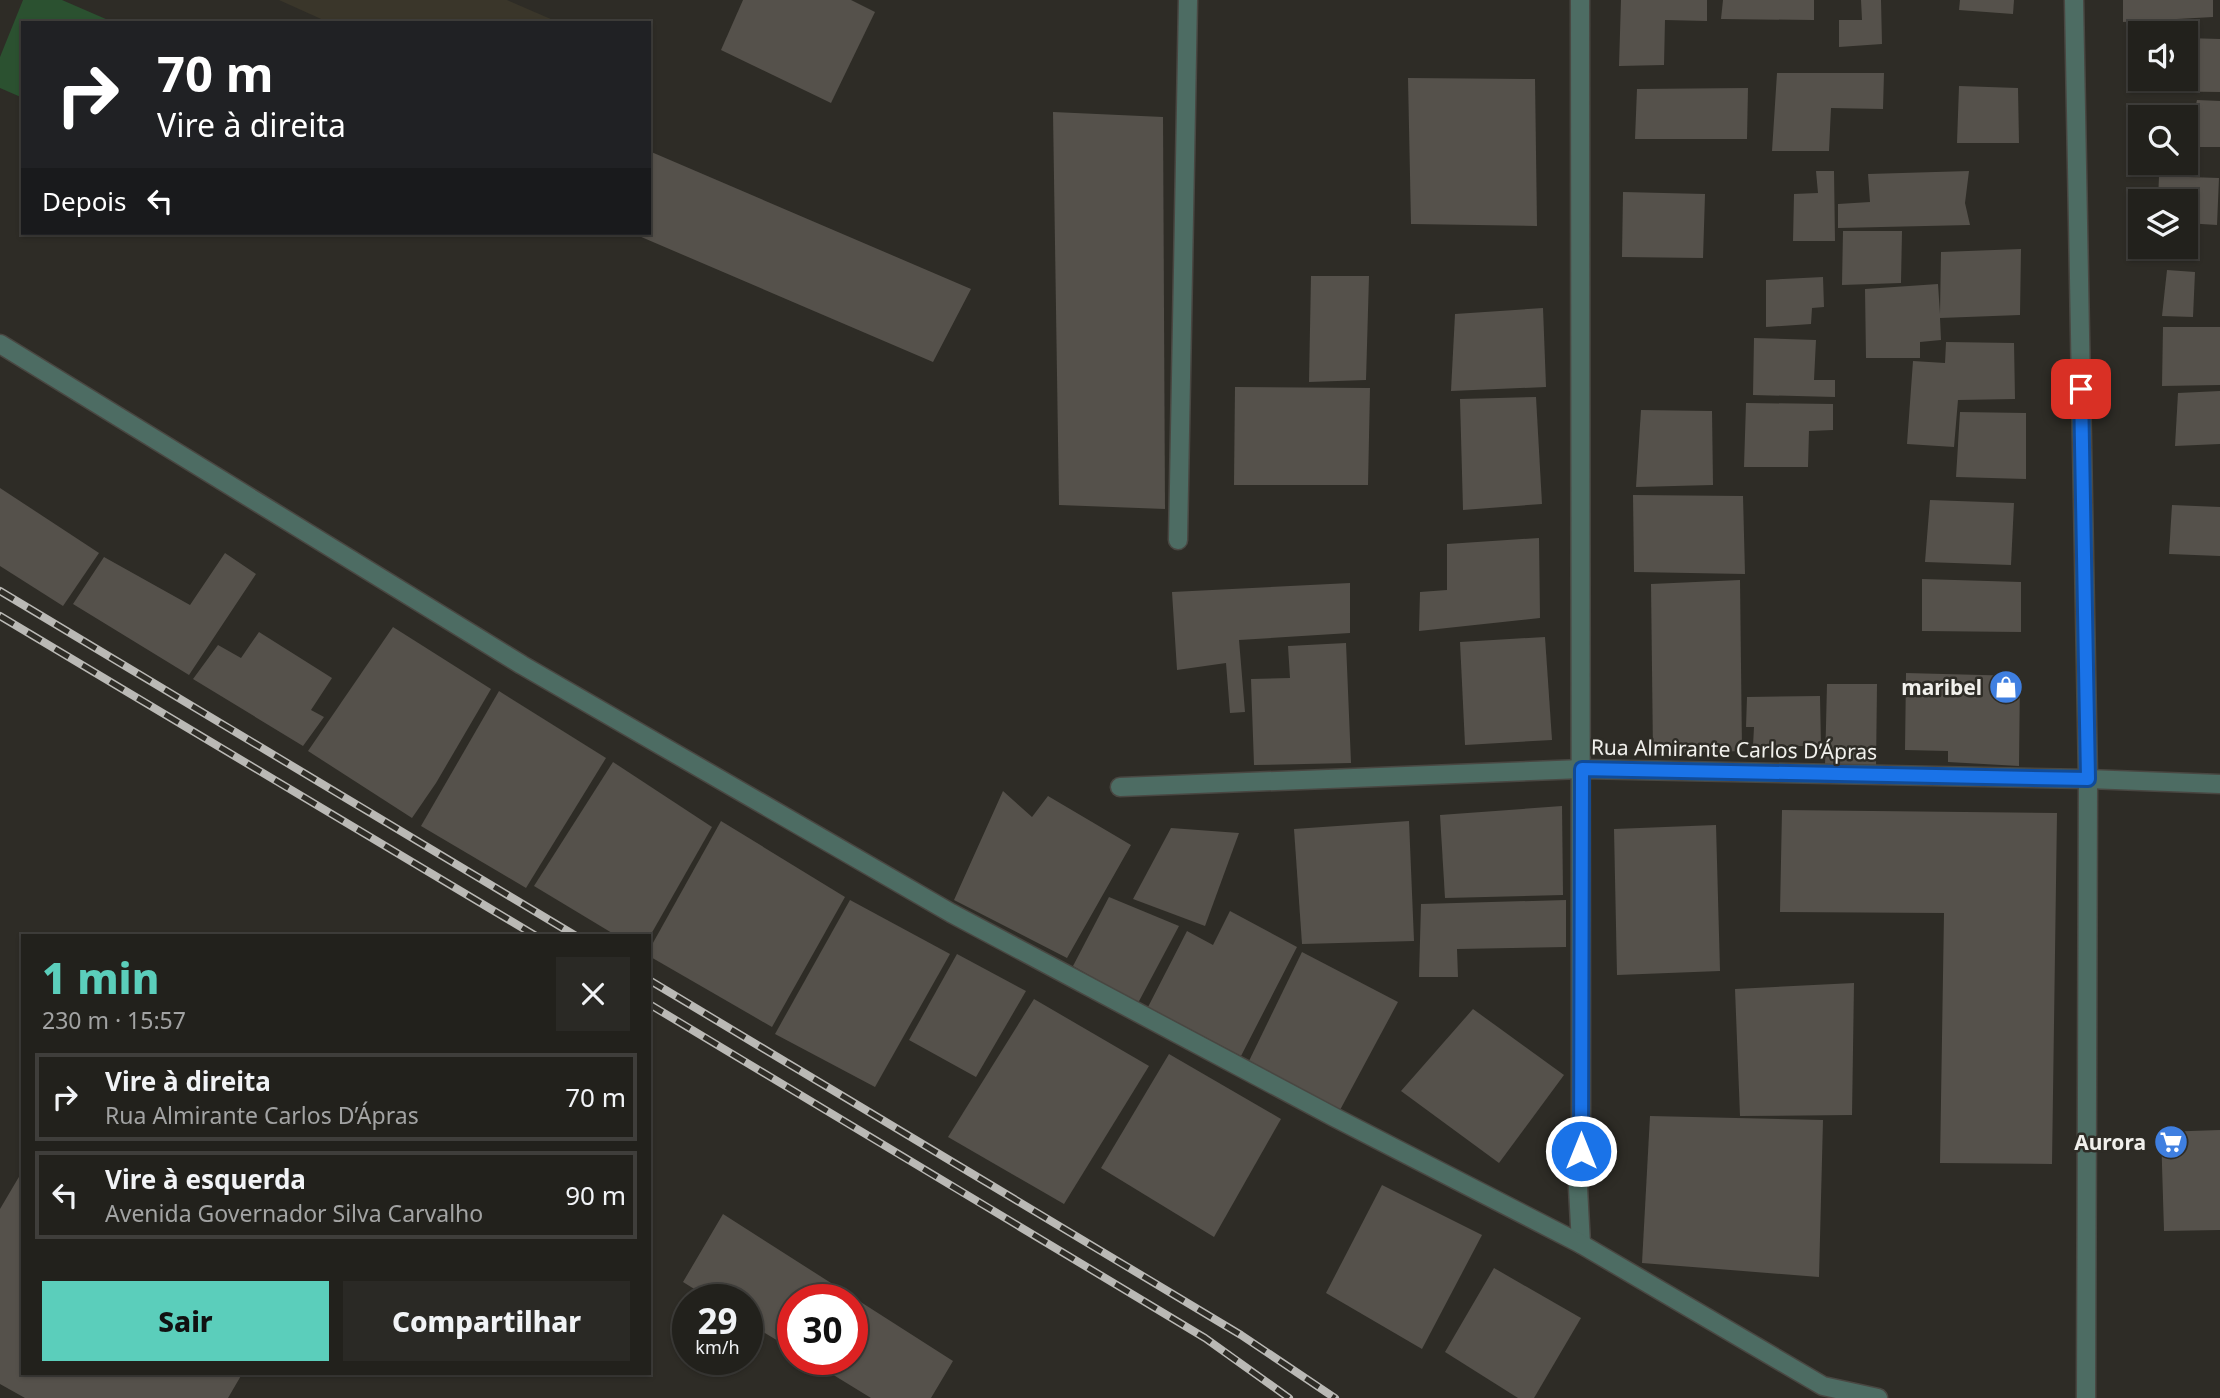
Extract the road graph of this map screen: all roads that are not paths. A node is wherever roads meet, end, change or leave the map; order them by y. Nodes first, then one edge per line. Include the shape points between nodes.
1 (1188, 0) edge
2 (1580, 0) edge
3 (2074, 0) edge
4 (0, 344) edge
5 (1178, 540) dead end
6 (1582, 769) junction
7 (2088, 779) junction
8 (2220, 784) edge
9 (1120, 787) dead end
10 (1581, 1244) junction
11 (1878, 1398) edge
12 (2086, 1398) edge

1 - 5 street
2 - 6 street
3 - 7 street
4 - 10 street via 522,665 951,913
6 - 7 street, Rua Almirante Carlos D’Ápras
6 - 9 street, Rua Almirante Carlos D’Ápras
6 - 10 street
7 - 8 street, Rua Almirante Carlos D’Ápras
7 - 12 street
10 - 11 street via 1823,1386

